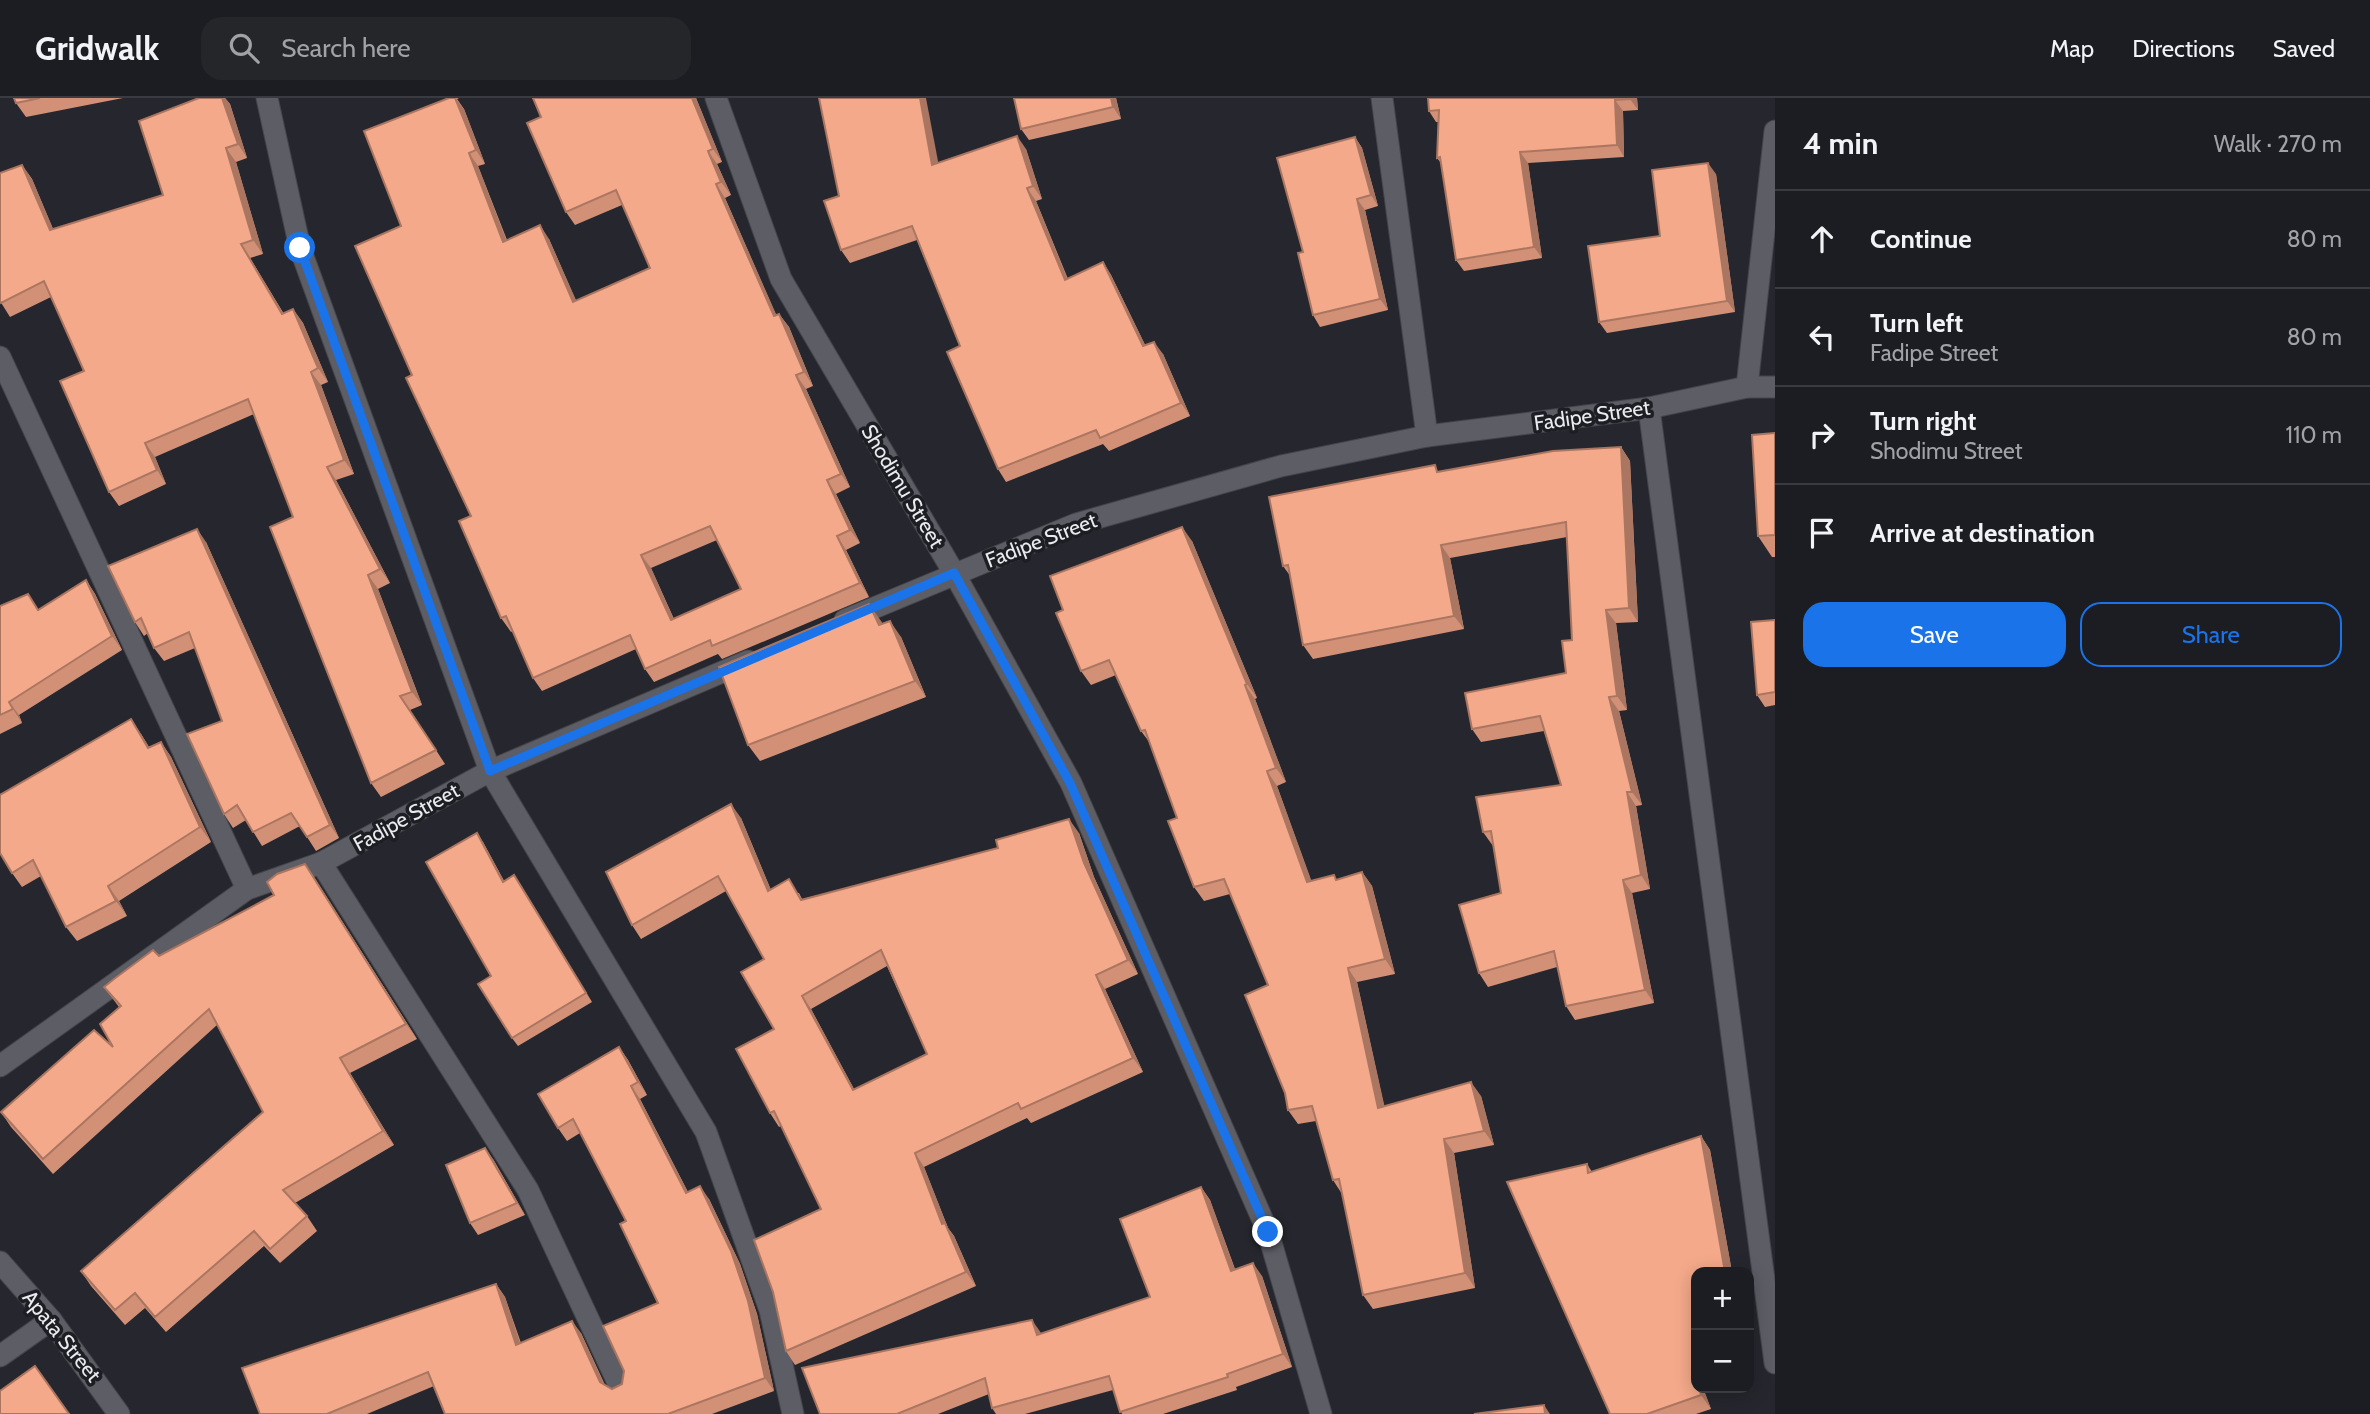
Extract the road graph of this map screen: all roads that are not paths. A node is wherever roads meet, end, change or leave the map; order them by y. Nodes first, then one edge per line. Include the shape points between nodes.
1 (267, 98) edge
2 (716, 98) edge
3 (1382, 98) edge
4 (1775, 131) edge
5 (0, 357) edge
6 (1747, 387) junction
7 (1775, 387) edge
8 (1648, 408) junction
9 (1427, 436) junction
10 (954, 573) junction
11 (829, 626) edge
12 (766, 653) edge
13 (490, 771) junction
14 (321, 863) junction
15 (247, 889) junction
16 (0, 1066) edge
17 (0, 1262) edge
18 (51, 1320) junction
19 (0, 1356) edge
20 (1775, 1363) edge
21 (621, 1389) edge
22 (119, 1414) edge
23 (793, 1414) edge
24 (1321, 1414) edge

1 - 13 street via 300,248
2 - 10 street, Shodimu Street via 781,279
3 - 9 street
4 - 6 street
5 - 15 street
6 - 7 street, Fadipe Street
6 - 8 street, Fadipe Street
8 - 9 street, Fadipe Street
8 - 20 street
9 - 10 street, Fadipe Street via 1281,466 1076,524
10 - 11 street, Fadipe Street
10 - 24 street, Shodimu Street via 1070,783 1171,1008 1268,1232
12 - 13 street, Fadipe Street
13 - 14 street, Fadipe Street
13 - 23 street via 706,1132 770,1310
14 - 15 street, Fadipe Street
14 - 21 street via 528,1190
15 - 16 street, Fadipe Street
17 - 18 street, Apata Street
18 - 19 street
18 - 22 street, Apata Street

